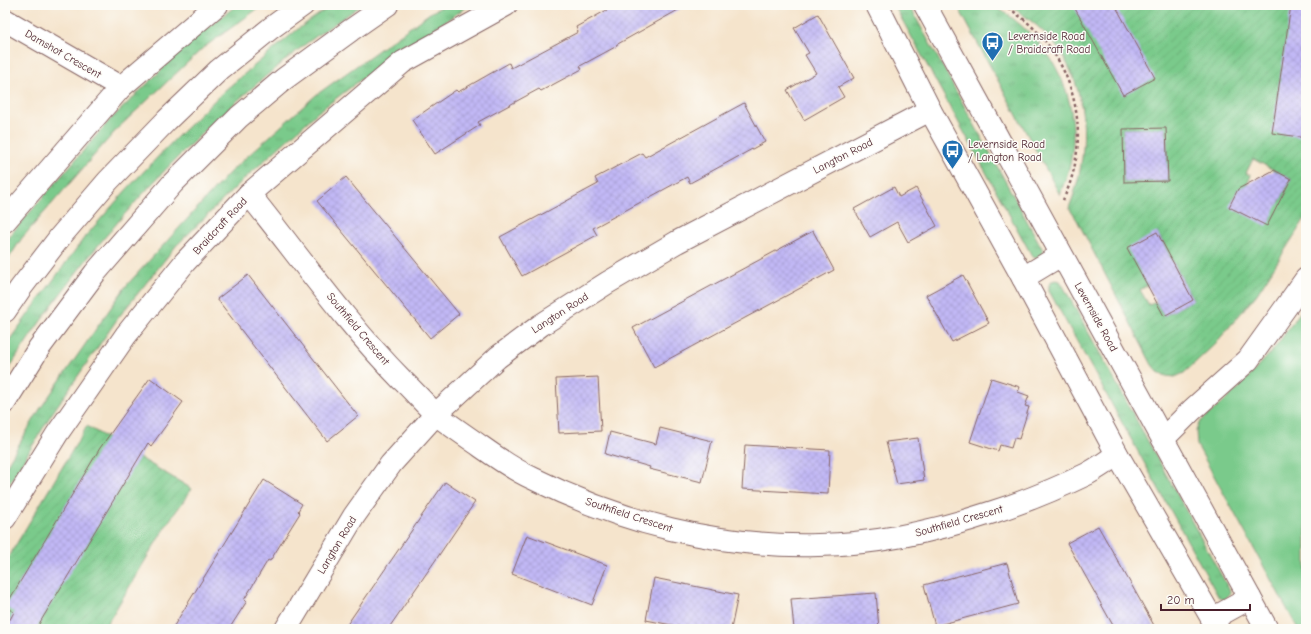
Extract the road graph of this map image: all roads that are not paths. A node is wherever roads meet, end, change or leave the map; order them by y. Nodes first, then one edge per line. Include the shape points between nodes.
1 (217, 5) edge
2 (303, 5) edge
3 (387, 5) edge
4 (506, 5) edge
5 (877, 5) edge
6 (925, 5) edge
7 (5, 20) edge
8 (121, 87) junction
9 (930, 110) junction
10 (249, 194) junction
11 (5, 221) edge
12 (1061, 255) junction
13 (1023, 278) junction
14 (1306, 279) edge
15 (5, 311) edge
16 (5, 402) edge
17 (436, 414) junction
18 (1163, 439) junction
19 (1117, 454) junction
20 (5, 518) edge
21 (1250, 598) junction
22 (1215, 624) edge
23 (286, 629) edge
24 (1267, 629) edge

1 - 8 street
2 - 15 street via 219,70 108,181 38,266
3 - 16 street via 284,79 239,117 173,183 95,273 39,348
4 - 10 street, Braidcraft Road via 403,62
5 - 9 street
6 - 12 street, Levernside Road
7 - 8 street, Damshot Crescent
8 - 11 street
9 - 13 street
9 - 17 street, Langton Road via 677,242 606,283 504,352
10 - 17 street, Southfield Crescent via 382,359
10 - 20 street, Braidcraft Road via 186,262 126,335 57,434
12 - 13 street
12 - 18 street, Levernside Road
13 - 19 street
14 - 18 street via 1248,360
17 - 19 street, Southfield Crescent via 530,478 595,506 670,530 724,540 772,545 818,546 868,542 924,532 1015,505 1089,473
17 - 23 street, Langton Road via 391,464 362,505
18 - 21 street, Levernside Road
19 - 22 street
21 - 22 street
21 - 24 street, Levernside Road

